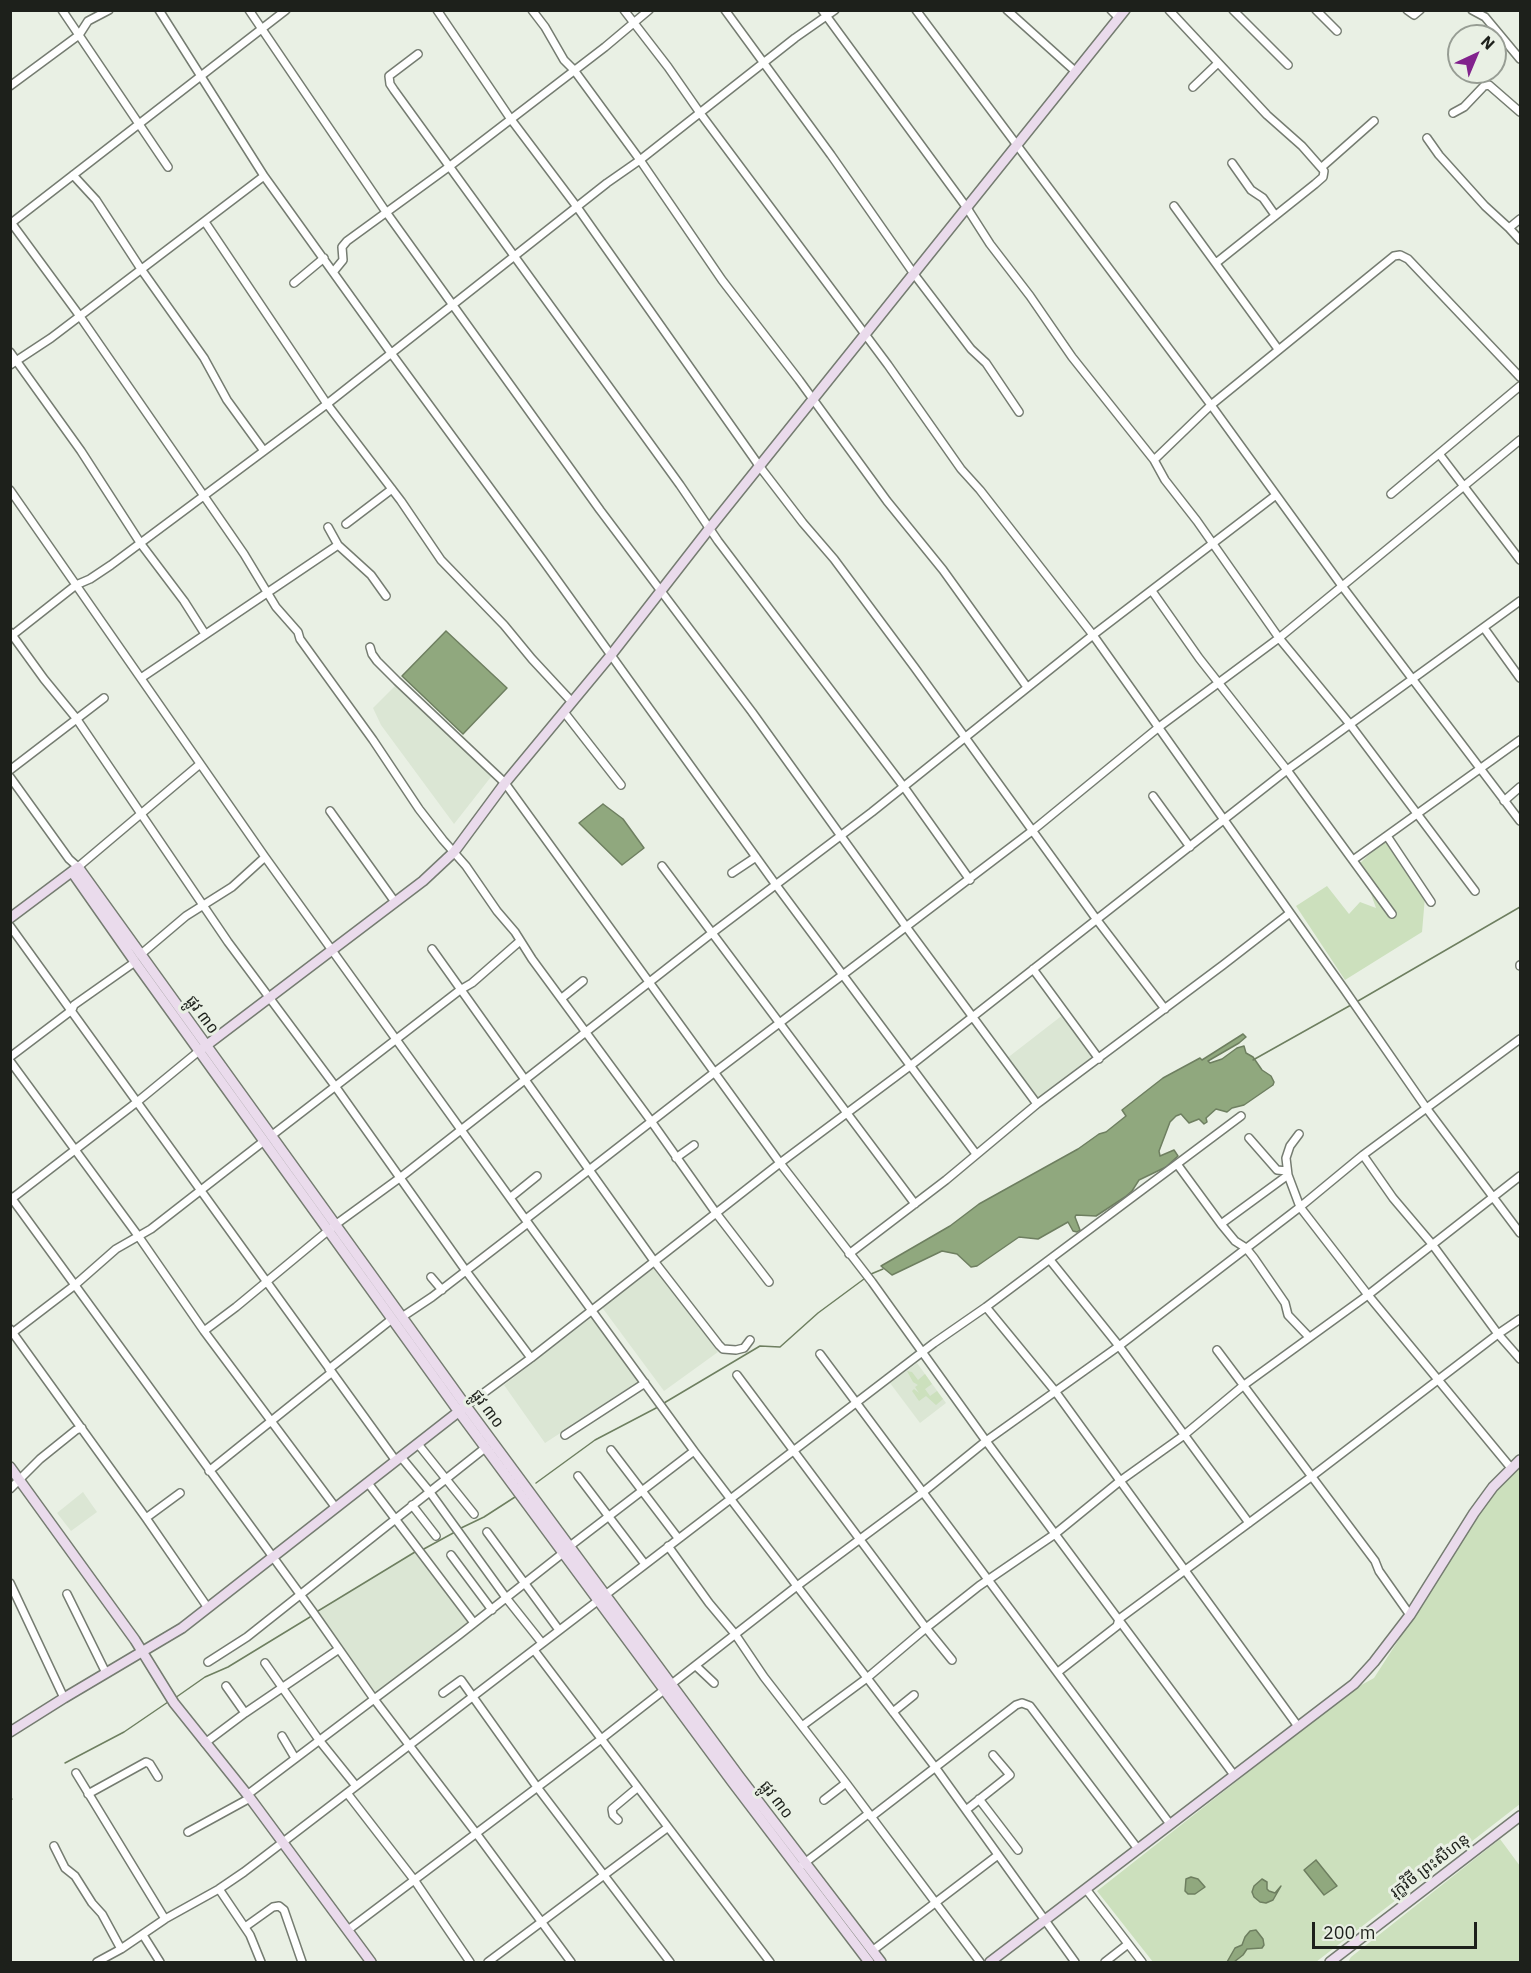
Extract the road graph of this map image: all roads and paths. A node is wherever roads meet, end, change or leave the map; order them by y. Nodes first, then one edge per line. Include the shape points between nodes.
1 (62, 10) edge
2 (109, 10) edge
3 (159, 10) edge
4 (249, 10) edge
5 (286, 10) edge
6 (437, 10) edge
7 (532, 10) edge
8 (624, 10) edge
9 (649, 10) edge
10 (725, 10) edge
11 (835, 10) edge
12 (916, 10) edge
13 (1007, 10) edge
14 (1111, 10) edge
15 (1168, 10) edge
16 (1233, 10) edge
17 (1407, 10) edge
18 (1420, 10) edge
19 (1472, 10) edge
20 (1317, 11) edge
21 (824, 14) edge
22 (1122, 14) edge
23 (634, 22) junction
24 (261, 29) junction
25 (1337, 31) dead end
26 (79, 35) junction
27 (418, 54) dead end
28 (1521, 59) edge
29 (1218, 63) junction
30 (764, 64) junction
31 (1288, 65) dead end
32 (574, 70) junction
33 (1076, 72) junction
34 (201, 76) junction
35 (10, 86) edge
36 (1193, 87) dead end
37 (1521, 112) edge
38 (700, 113) junction
39 (1453, 114) dead end
40 (510, 118) junction
41 (1374, 121) dead end
42 (140, 124) junction
43 (1427, 138) dead end
44 (1017, 145) junction
45 (639, 160) junction
46 (1232, 163) dead end
47 (450, 166) junction
48 (1322, 167) junction
49 (168, 168) dead end
50 (73, 175) junction
51 (264, 176) junction
52 (1174, 206) dead end
53 (577, 207) junction
54 (967, 208) junction
55 (386, 212) junction
56 (1275, 215) junction
57 (1521, 219) edge
58 (11, 222) edge
59 (205, 222) junction
60 (1509, 228) junction
61 (1521, 240) edge
62 (514, 257) junction
63 (324, 258) junction
64 (1216, 263) junction
65 (141, 269) junction
66 (334, 271) junction
67 (914, 274) junction
68 (294, 282) dead end
69 (453, 305) junction
70 (79, 315) junction
71 (865, 335) junction
72 (1278, 349) junction
73 (10, 352) edge
74 (391, 354) junction
75 (14, 363) edge
76 (1521, 377) edge
77 (1521, 386) edge
78 (814, 400) junction
79 (327, 404) junction
80 (1210, 405) junction
81 (1018, 412) dead end
82 (1521, 440) edge
83 (264, 451) junction
84 (1440, 455) junction
85 (1154, 460) junction
86 (760, 467) junction
87 (1466, 486) junction
88 (392, 489) junction
89 (12, 494) edge
90 (1391, 494) dead end
91 (1276, 495) junction
92 (204, 496) junction
93 (346, 524) dead end
94 (328, 527) dead end
95 (709, 529) junction
96 (141, 544) junction
97 (1212, 544) junction
98 (338, 545) junction
99 (1521, 560) edge
100 (76, 585) junction
101 (1342, 586) junction
102 (1152, 591) junction
103 (268, 593) junction
104 (661, 593) junction
105 (386, 596) dead end
106 (1521, 601) edge
107 (1484, 628) junction
108 (11, 634) edge
109 (206, 634) junction
110 (1093, 635) junction
111 (1279, 638) junction
112 (370, 647) dead end
113 (611, 655) junction
114 (141, 678) junction
115 (1521, 678) edge
116 (1413, 680) junction
117 (1218, 683) junction
118 (1027, 687) junction
119 (104, 698) dead end
120 (572, 702) junction
121 (564, 711) junction
122 (76, 718) junction
123 (1349, 723) junction
124 (1159, 727) junction
125 (964, 737) junction
126 (1521, 740) edge
127 (200, 764) junction
128 (1480, 768) junction
129 (10, 770) edge
130 (1287, 770) junction
131 (10, 777) edge
132 (502, 780) junction
133 (621, 785) dead end
134 (904, 787) junction
135 (1521, 787) edge
136 (1153, 796) dead end
137 (1504, 801) junction
138 (330, 811) dead end
139 (141, 812) junction
140 (1416, 813) junction
141 (1224, 819) junction
142 (1521, 821) edge
143 (1032, 831) junction
144 (840, 835) junction
145 (1387, 836) junction
146 (1190, 847) junction
147 (454, 852) junction
148 (265, 857) junction
149 (756, 857) junction
150 (1353, 860) junction
151 (662, 866) dead end
152 (75, 869) junction
153 (732, 873) dead end
154 (970, 880) junction
155 (776, 885) junction
156 (1475, 891) dead end
157 (395, 902) junction
158 (1431, 902) dead end
159 (204, 906) junction
160 (1290, 913) junction
161 (1392, 914) dead end
162 (10, 918) edge
163 (1097, 920) junction
164 (10, 926) edge
165 (907, 928) junction
166 (712, 933) junction
167 (520, 941) junction
168 (333, 950) junction
169 (432, 950) dead end
170 (137, 959) junction
171 (1033, 969) junction
172 (844, 976) junction
173 (583, 981) dead end
174 (649, 982) junction
175 (460, 990) junction
176 (270, 996) junction
177 (562, 998) junction
178 (1165, 1009) junction
179 (72, 1010) junction
180 (972, 1017) junction
181 (780, 1024) junction
182 (586, 1031) junction
183 (397, 1038) junction
184 (1521, 1039) edge
185 (202, 1048) junction
186 (10, 1059) edge
187 (1099, 1059) junction
188 (910, 1066) junction
189 (715, 1072) junction
190 (525, 1080) junction
191 (335, 1086) junction
192 (137, 1102) junction
193 (1037, 1104) junction
194 (1427, 1109) junction
195 (847, 1113) junction
196 (1240, 1116) dead end
197 (651, 1121) junction
198 (461, 1129) junction
199 (1299, 1134) dead end
200 (268, 1138) junction
201 (1249, 1138) dead end
202 (694, 1145) dead end
203 (77, 1150) junction
204 (976, 1154) junction
205 (1363, 1155) junction
206 (676, 1158) junction
207 (780, 1163) junction
208 (1177, 1164) junction
209 (589, 1170) junction
210 (1287, 1173) junction
211 (537, 1176) dead end
212 (1521, 1176) edge
213 (401, 1177) junction
214 (201, 1191) junction
215 (1493, 1196) junction
216 (511, 1197) junction
217 (11, 1198) edge
218 (915, 1204) junction
219 (1300, 1207) junction
220 (716, 1213) junction
221 (527, 1221) junction
222 (1221, 1224) junction
223 (331, 1228) junction
224 (1521, 1233) edge
225 (139, 1237) junction
226 (1432, 1244) junction
227 (1246, 1248) junction
228 (849, 1254) junction
229 (1050, 1260) junction
230 (654, 1261) junction
231 (466, 1271) junction
232 (431, 1277) dead end
233 (266, 1282) junction
234 (769, 1282) dead end
235 (75, 1285) junction
236 (442, 1290) junction
237 (1368, 1295) junction
238 (986, 1307) junction
239 (592, 1310) junction
240 (397, 1318) junction
241 (1521, 1319) edge
242 (204, 1331) junction
243 (11, 1332) edge
244 (1498, 1334) junction
245 (1309, 1337) junction
246 (750, 1340) dead end
247 (1119, 1346) junction
248 (1217, 1350) dead end
249 (923, 1352) junction
250 (820, 1354) dead end
251 (531, 1358) junction
252 (1521, 1359) edge
253 (330, 1371) junction
254 (737, 1375) dead end
255 (1438, 1381) junction
256 (645, 1383) junction
257 (1244, 1385) junction
258 (1055, 1391) junction
259 (856, 1403) junction
260 (462, 1409) junction
261 (270, 1421) junction
262 (82, 1428) junction
263 (565, 1435) dead end
264 (1183, 1436) junction
265 (986, 1442) junction
266 (418, 1444) junction
267 (485, 1448) junction
268 (794, 1449) junction
269 (611, 1450) dead end
270 (694, 1451) junction
271 (399, 1459) junction
272 (1521, 1460) edge
273 (10, 1467) edge
274 (1511, 1468) junction
275 (209, 1471) junction
276 (578, 1476) dead end
277 (1311, 1477) junction
278 (446, 1479) junction
279 (20, 1480) junction
280 (1120, 1482) junction
281 (368, 1483) junction
282 (10, 1489) edge
283 (643, 1490) junction
284 (429, 1491) junction
285 (180, 1493) dead end
286 (922, 1493) junction
287 (730, 1499) junction
288 (412, 1505) junction
289 (336, 1508) junction
290 (474, 1514) dead end
291 (608, 1516) junction
292 (146, 1518) junction
293 (394, 1519) junction
294 (1249, 1523) junction
295 (487, 1532) dead end
296 (1055, 1534) junction
297 (436, 1536) dead end
298 (678, 1538) junction
299 (860, 1539) junction
300 (668, 1546) junction
301 (566, 1550) junction
302 (451, 1555) dead end
303 (273, 1558) junction
304 (644, 1563) junction
305 (1185, 1570) junction
306 (988, 1580) junction
307 (10, 1583) edge
308 (524, 1584) junction
309 (797, 1586) junction
310 (67, 1594) dead end
311 (300, 1594) junction
312 (602, 1597) junction
313 (507, 1599) junction
314 (208, 1608) junction
315 (492, 1610) junction
316 (1410, 1616) junction
317 (1119, 1620) junction
318 (474, 1623) junction
319 (926, 1628) junction
320 (559, 1630) junction
321 (735, 1634) junction
322 (542, 1643) junction
323 (339, 1649) junction
324 (534, 1650) junction
325 (141, 1653) junction
326 (952, 1660) dead end
327 (208, 1662) dead end
328 (265, 1663) dead end
329 (696, 1666) junction
330 (1058, 1672) junction
331 (106, 1673) junction
332 (867, 1678) junction
333 (714, 1683) dead end
334 (226, 1686) dead end
335 (282, 1687) junction
336 (669, 1687) junction
337 (443, 1693) dead end
338 (914, 1695) dead end
339 (473, 1696) junction
340 (64, 1698) junction
341 (374, 1699) junction
342 (893, 1712) junction
343 (245, 1713) junction
344 (1297, 1725) junction
345 (802, 1726) junction
346 (10, 1732) edge
347 (282, 1736) dead end
348 (319, 1740) junction
349 (600, 1740) junction
350 (205, 1743) junction
351 (409, 1744) junction
352 (993, 1755) dead end
353 (295, 1758) junction
354 (935, 1767) junction
355 (76, 1773) dead end
356 (1234, 1775) junction
357 (158, 1777) dead end
358 (846, 1783) junction
359 (356, 1786) junction
360 (537, 1787) junction
361 (637, 1788) junction
362 (347, 1793) junction
363 (88, 1794) junction
364 (248, 1796) junction
365 (979, 1799) junction
366 (824, 1800) dead end
367 (966, 1810) junction
368 (869, 1816) junction
369 (1521, 1816) edge
370 (618, 1820) dead end
371 (1170, 1824) junction
372 (667, 1827) junction
373 (188, 1832) dead end
374 (476, 1833) junction
375 (284, 1842) junction
376 (54, 1846) dead end
377 (1138, 1848) junction
378 (1018, 1851) dead end
379 (998, 1855) junction
380 (801, 1866) junction
381 (603, 1875) junction
382 (415, 1881) junction
383 (219, 1889) junction
384 (1086, 1889) junction
385 (934, 1903) junction
386 (165, 1919) junction
387 (1045, 1921) junction
388 (541, 1923) junction
389 (245, 1927) junction
390 (348, 1930) junction
391 (143, 1935) junction
392 (1128, 1944) junction
393 (121, 1949) junction
394 (866, 1958) edge
395 (106, 1960) edge
396 (97, 1962) edge
397 (160, 1962) edge
398 (261, 1962) edge
399 (302, 1962) edge
400 (371, 1962) edge
401 (470, 1962) edge
402 (488, 1962) edge
403 (571, 1962) edge
404 (670, 1962) edge
405 (770, 1962) edge
406 (881, 1962) edge
407 (980, 1962) edge
408 (990, 1962) edge
409 (1075, 1962) edge
410 (1105, 1962) edge
411 (1142, 1962) edge
412 (1330, 1962) edge

1 - 26 street
2 - 26 street via 88,21
3 - 34 street
4 - 24 street
5 - 24 street
6 - 40 street
7 - 32 street
8 - 23 street
9 - 23 street
10 - 30 street
11 - 21 street
12 - 44 street
13 - 33 street
14 - 22 street
15 - 29 street
16 - 31 street
17 - 18 street via 1414,15
19 - 28 street via 1485,18
20 - 25 street
21 - 30 street
21 - 54 street
22 - 33 street
23 - 32 street
23 - 38 street
24 - 34 street
24 - 55 street
26 - 35 street
26 - 42 street
27 - 47 street via 389,76 390,84
29 - 36 street
29 - 48 street
30 - 38 street
30 - 67 street
32 - 40 street
32 - 45 street
33 - 44 street
34 - 42 street
34 - 51 street
37 - 39 street via 1489,85
38 - 45 street
38 - 71 street
40 - 47 street
40 - 53 street
41 - 48 street
42 - 49 street
42 - 50 street
43 - 60 street
44 - 54 street
44 - 80 street
45 - 53 street
45 - 78 street via 716,272
46 - 56 street
47 - 55 street
47 - 62 street
48 - 56 street via 1323,177
50 - 58 street
50 - 65 street via 96,200
51 - 59 street
51 - 63 street
52 - 64 street
53 - 62 street
53 - 86 street
54 - 67 street
54 - 85 street via 1072,357
55 - 66 street via 347,241 342,247 343,260
55 - 69 street
56 - 64 street
57 - 60 street
58 - 70 street
59 - 65 street
59 - 79 street
60 - 61 street
62 - 69 street
62 - 95 street
63 - 66 street
63 - 68 street
64 - 72 street
65 - 70 street
65 - 83 street
66 - 74 street
67 - 71 street
67 - 81 street via 986,363
69 - 74 street
69 - 104 street
70 - 75 street
70 - 92 street
71 - 78 street
71 - 110 street via 962,470
72 - 76 street via 1391,258 1400,255
72 - 80 street
73 - 75 street
74 - 79 street
74 - 113 street
75 - 96 street via 81,451
77 - 84 street
78 - 86 street
78 - 118 street
79 - 83 street
79 - 88 street
80 - 85 street
80 - 91 street
82 - 87 street
83 - 92 street
84 - 87 street
84 - 90 street
85 - 97 street
86 - 95 street
86 - 125 street via 840,567
87 - 99 street
87 - 101 street
88 - 93 street
88 - 120 street via 441,560
89 - 100 street
91 - 97 street
91 - 101 street
92 - 96 street
92 - 103 street
94 - 98 street
95 - 104 street
95 - 134 street
96 - 100 street
96 - 109 street
97 - 102 street
97 - 111 street
98 - 103 street
98 - 105 street via 371,575
100 - 108 street
100 - 114 street
101 - 111 street
101 - 116 street
102 - 110 street
102 - 117 street
103 - 109 street
103 - 147 street via 419,809
104 - 113 street
104 - 144 street
106 - 107 street
107 - 115 street
107 - 116 street
108 - 122 street
109 - 114 street
110 - 118 street
110 - 124 street
111 - 117 street
111 - 123 street
112 - 132 street via 377,661
113 - 120 street
113 - 149 street
114 - 127 street
116 - 123 street
116 - 128 street
117 - 124 street
117 - 130 street
118 - 125 street
119 - 122 street
120 - 121 street
121 - 132 street
121 - 133 street
122 - 129 street
122 - 139 street
123 - 130 street
123 - 140 street
124 - 141 street
124 - 143 street
125 - 134 street
125 - 143 street
126 - 128 street
127 - 139 street
127 - 148 street
128 - 137 street
128 - 140 street
130 - 141 street
130 - 150 street
131 - 152 street
132 - 147 street
132 - 174 street
134 - 144 street
134 - 154 street
135 - 137 street
136 - 146 street
137 - 142 street
138 - 157 street
139 - 152 street
139 - 159 street
140 - 145 street
140 - 156 street
141 - 146 street
141 - 160 street
143 - 154 street
143 - 163 street
144 - 155 street
144 - 165 street
145 - 150 street
145 - 158 street
146 - 163 street
147 - 157 street
147 - 167 street
148 - 159 street
148 - 168 street
149 - 153 street
149 - 155 street
150 - 161 street
151 - 166 street
152 - 162 street
152 - 170 street, ផ្លូវ ៣០
154 - 165 street
155 - 166 street
155 - 172 street
157 - 168 street
159 - 170 street via 186,916
159 - 176 street
160 - 178 street
160 - 194 street
163 - 171 street
163 - 178 street
164 - 179 street
165 - 172 street
165 - 180 street
166 - 174 street
166 - 181 street
167 - 175 street
167 - 177 street
168 - 176 street
168 - 183 street
169 - 175 street
170 - 179 street
170 - 185 street, ផ្លូវ ៣០
171 - 180 street
171 - 187 street
172 - 181 street
172 - 188 street
173 - 177 street
174 - 182 street
174 - 189 street
175 - 183 street
175 - 190 street
176 - 185 street
176 - 191 street
177 - 182 street
178 - 187 street
179 - 186 street
179 - 192 street
180 - 188 street
180 - 193 street
181 - 189 street
181 - 195 street
182 - 190 street
182 - 197 street
183 - 191 street
183 - 198 street
184 - 194 street
185 - 192 street
185 - 200 street, ផ្លូវ ៣០
186 - 203 street
187 - 193 street
188 - 195 street
188 - 204 street
189 - 197 street
189 - 207 street
190 - 198 street
190 - 209 street
191 - 200 street
191 - 213 street
192 - 203 street
192 - 214 street
193 - 204 street
194 - 205 street
194 - 215 street
195 - 207 street
195 - 218 street
196 - 208 street
197 - 206 street
197 - 209 street
198 - 213 street
198 - 216 street
199 - 210 street via 1286,1158
200 - 214 street
200 - 223 street, ផ្លូវ ៣០
201 - 210 street via 1276,1170
202 - 206 street
203 - 217 street
203 - 225 street
204 - 218 street
205 - 219 street
205 - 226 street
206 - 220 street
207 - 220 street
207 - 228 street
208 - 222 street
208 - 229 street
209 - 221 street
209 - 230 street
210 - 219 street
210 - 222 street
211 - 216 street
212 - 215 street
213 - 223 street
213 - 231 street
214 - 225 street
214 - 233 street
215 - 224 street
215 - 226 street
216 - 221 street
217 - 235 street
218 - 228 street
219 - 227 street
219 - 237 street
220 - 230 street
220 - 234 street
221 - 231 street
221 - 239 street
222 - 227 street
223 - 233 street
223 - 240 street, ផ្លូវ ៣០
225 - 235 street via 116,1249
225 - 242 street
226 - 237 street
226 - 244 street
227 - 245 street via 1285,1303 1288,1315
227 - 247 street
228 - 249 street
229 - 238 street
229 - 247 street
230 - 239 street
230 - 246 street via 723,1349 744,1348
231 - 236 street
231 - 251 street
232 - 236 street
233 - 242 street
233 - 253 street
235 - 243 street
235 - 275 street
236 - 240 street
237 - 245 street
237 - 255 street
238 - 249 street
238 - 258 street
239 - 251 street
239 - 256 street
240 - 253 street
240 - 260 street, ផ្លូវ ៣០
241 - 244 street
242 - 261 street
243 - 262 street
244 - 252 street
244 - 255 street
245 - 257 street
247 - 258 street
247 - 264 street
248 - 257 street
249 - 259 street
249 - 265 street
250 - 259 street
251 - 260 street
253 - 261 street
253 - 271 street
254 - 268 street
255 - 274 street
255 - 277 street
256 - 263 street
256 - 270 street
257 - 264 street
257 - 277 street
258 - 265 street
258 - 280 street
259 - 268 street
259 - 286 street
260 - 266 street
260 - 267 street, ផ្លូវ ៣០
260 - 301 street, ផ្លូវ ៣០
261 - 275 street
261 - 289 street
262 - 279 street via 40,1459
262 - 292 street
264 - 280 street
264 - 294 street
265 - 286 street
265 - 296 street
266 - 271 street
266 - 278 street
267 - 278 street
267 - 301 street, ផ្លូវ ៣០
268 - 287 street
268 - 299 street
269 - 283 street
270 - 283 street
270 - 287 street
271 - 281 street
271 - 284 street
272 - 274 street
273 - 279 street
274 - 316 street via 1474,1513
275 - 303 street
276 - 291 street
277 - 294 street
277 - 316 street via 1375,1561
278 - 284 street
278 - 290 street
279 - 282 street
279 - 325 street
280 - 296 street
280 - 305 street
281 - 289 street
281 - 293 street
283 - 291 street
283 - 298 street
284 - 288 street
284 - 313 street
285 - 292 street
286 - 299 street
286 - 306 street
287 - 298 street
287 - 309 street
288 - 293 street
288 - 297 street
289 - 303 street
291 - 301 street
291 - 304 street
292 - 314 street
293 - 311 street
293 - 318 street
294 - 305 street
295 - 308 street
296 - 306 street
296 - 317 street
298 - 300 street
299 - 309 street
299 - 319 street
300 - 304 street
300 - 321 street
301 - 308 street
301 - 312 street, ផ្លូវ ៣០
302 - 315 street
303 - 311 street
303 - 314 street
304 - 312 street
305 - 317 street
305 - 344 street
306 - 319 street
306 - 330 street
307 - 340 street
308 - 313 street
308 - 320 street
309 - 321 street
309 - 332 street
310 - 331 street
311 - 323 street
311 - 327 street via 247,1637
312 - 320 street
312 - 336 street, ផ្លូវ ៣០
313 - 315 street
313 - 322 street
314 - 325 street
315 - 318 street
316 - 344 street via 1354,1684
317 - 330 street via 1117,1626
317 - 356 street
318 - 341 street
319 - 326 street
319 - 332 street
320 - 322 street
321 - 329 street
321 - 345 street
322 - 324 street
323 - 335 street
323 - 341 street
324 - 339 street
324 - 349 street
325 - 331 street
325 - 350 street
328 - 335 street
329 - 333 street
329 - 336 street
330 - 371 street
331 - 340 street
332 - 342 street
332 - 345 street
334 - 343 street
335 - 343 street
335 - 348 street
336 - 349 street
336 - 380 street, ផ្លូវ ៣០
337 - 339 street via 461,1680
338 - 342 street
339 - 351 street
339 - 360 street
340 - 346 street
341 - 348 street
341 - 351 street
342 - 354 street
343 - 350 street
344 - 356 street
345 - 358 street
347 - 353 street
348 - 353 street
348 - 359 street
349 - 360 street
349 - 361 street
350 - 364 street
351 - 359 street
351 - 374 street
352 - 365 street via 1010,1775
353 - 364 street
354 - 367 street
354 - 368 street
354 - 377 street via 1022,1703 1029,1706
355 - 363 street
356 - 371 street
357 - 363 street via 146,1762
358 - 366 street
358 - 368 street
359 - 362 street
360 - 374 street
360 - 381 street
361 - 370 street via 612,1809
361 - 372 street
362 - 375 street
362 - 382 street
363 - 386 street
364 - 373 street
364 - 375 street
365 - 367 street
365 - 378 street
367 - 379 street
368 - 380 street
368 - 385 street
369 - 412 street, រុក្ខវិថី ព្រះសីហនុ
371 - 377 street
372 - 381 street
372 - 405 street
374 - 382 street
374 - 388 street
375 - 383 street
375 - 390 street
376 - 393 street via 65,1868 102,1914
377 - 384 street
379 - 385 street
379 - 387 street
380 - 394 street, ផ្លូវ ៣០
381 - 388 street
381 - 404 street
382 - 390 street
382 - 401 street
383 - 386 street
383 - 389 street
384 - 387 street
384 - 392 street
385 - 394 street
385 - 407 street
386 - 391 street
387 - 408 street
387 - 409 street
388 - 402 street
388 - 403 street
389 - 398 street
389 - 399 street via 279,1906 284,1910
390 - 400 street
391 - 393 street
391 - 397 street
392 - 410 street
392 - 411 street
393 - 395 street
394 - 406 street, ផ្លូវ ៣០
395 - 396 street

